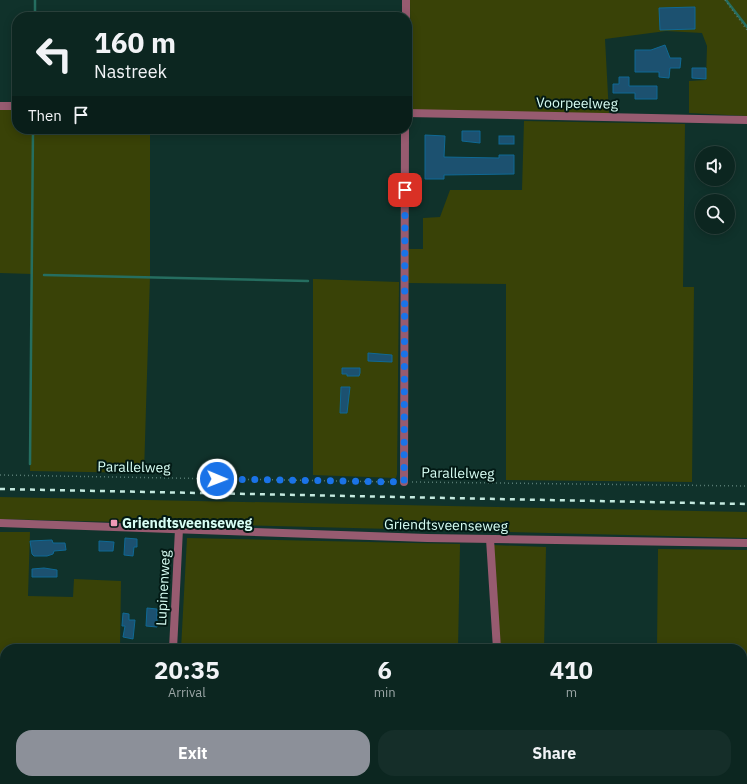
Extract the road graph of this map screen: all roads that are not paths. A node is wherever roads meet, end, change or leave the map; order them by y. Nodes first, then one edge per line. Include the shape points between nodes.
1 (406, 0) edge
2 (406, 12) edge
3 (0, 106) edge
4 (12, 106) edge
5 (412, 113) edge
6 (747, 120) edge
7 (405, 134) edge
8 (404, 482) road end
9 (0, 523) edge
10 (179, 529) junction
11 (490, 539) junction
12 (747, 543) edge
13 (173, 644) edge
14 (496, 644) edge

1 - 2 street
3 - 4 street
5 - 6 street, Voorpeelweg
7 - 8 street
9 - 10 street, Griendtsveenseweg
10 - 11 street, Griendtsveenseweg
10 - 13 street, Lupinenweg
11 - 12 street, Griendtsveenseweg
11 - 14 street

